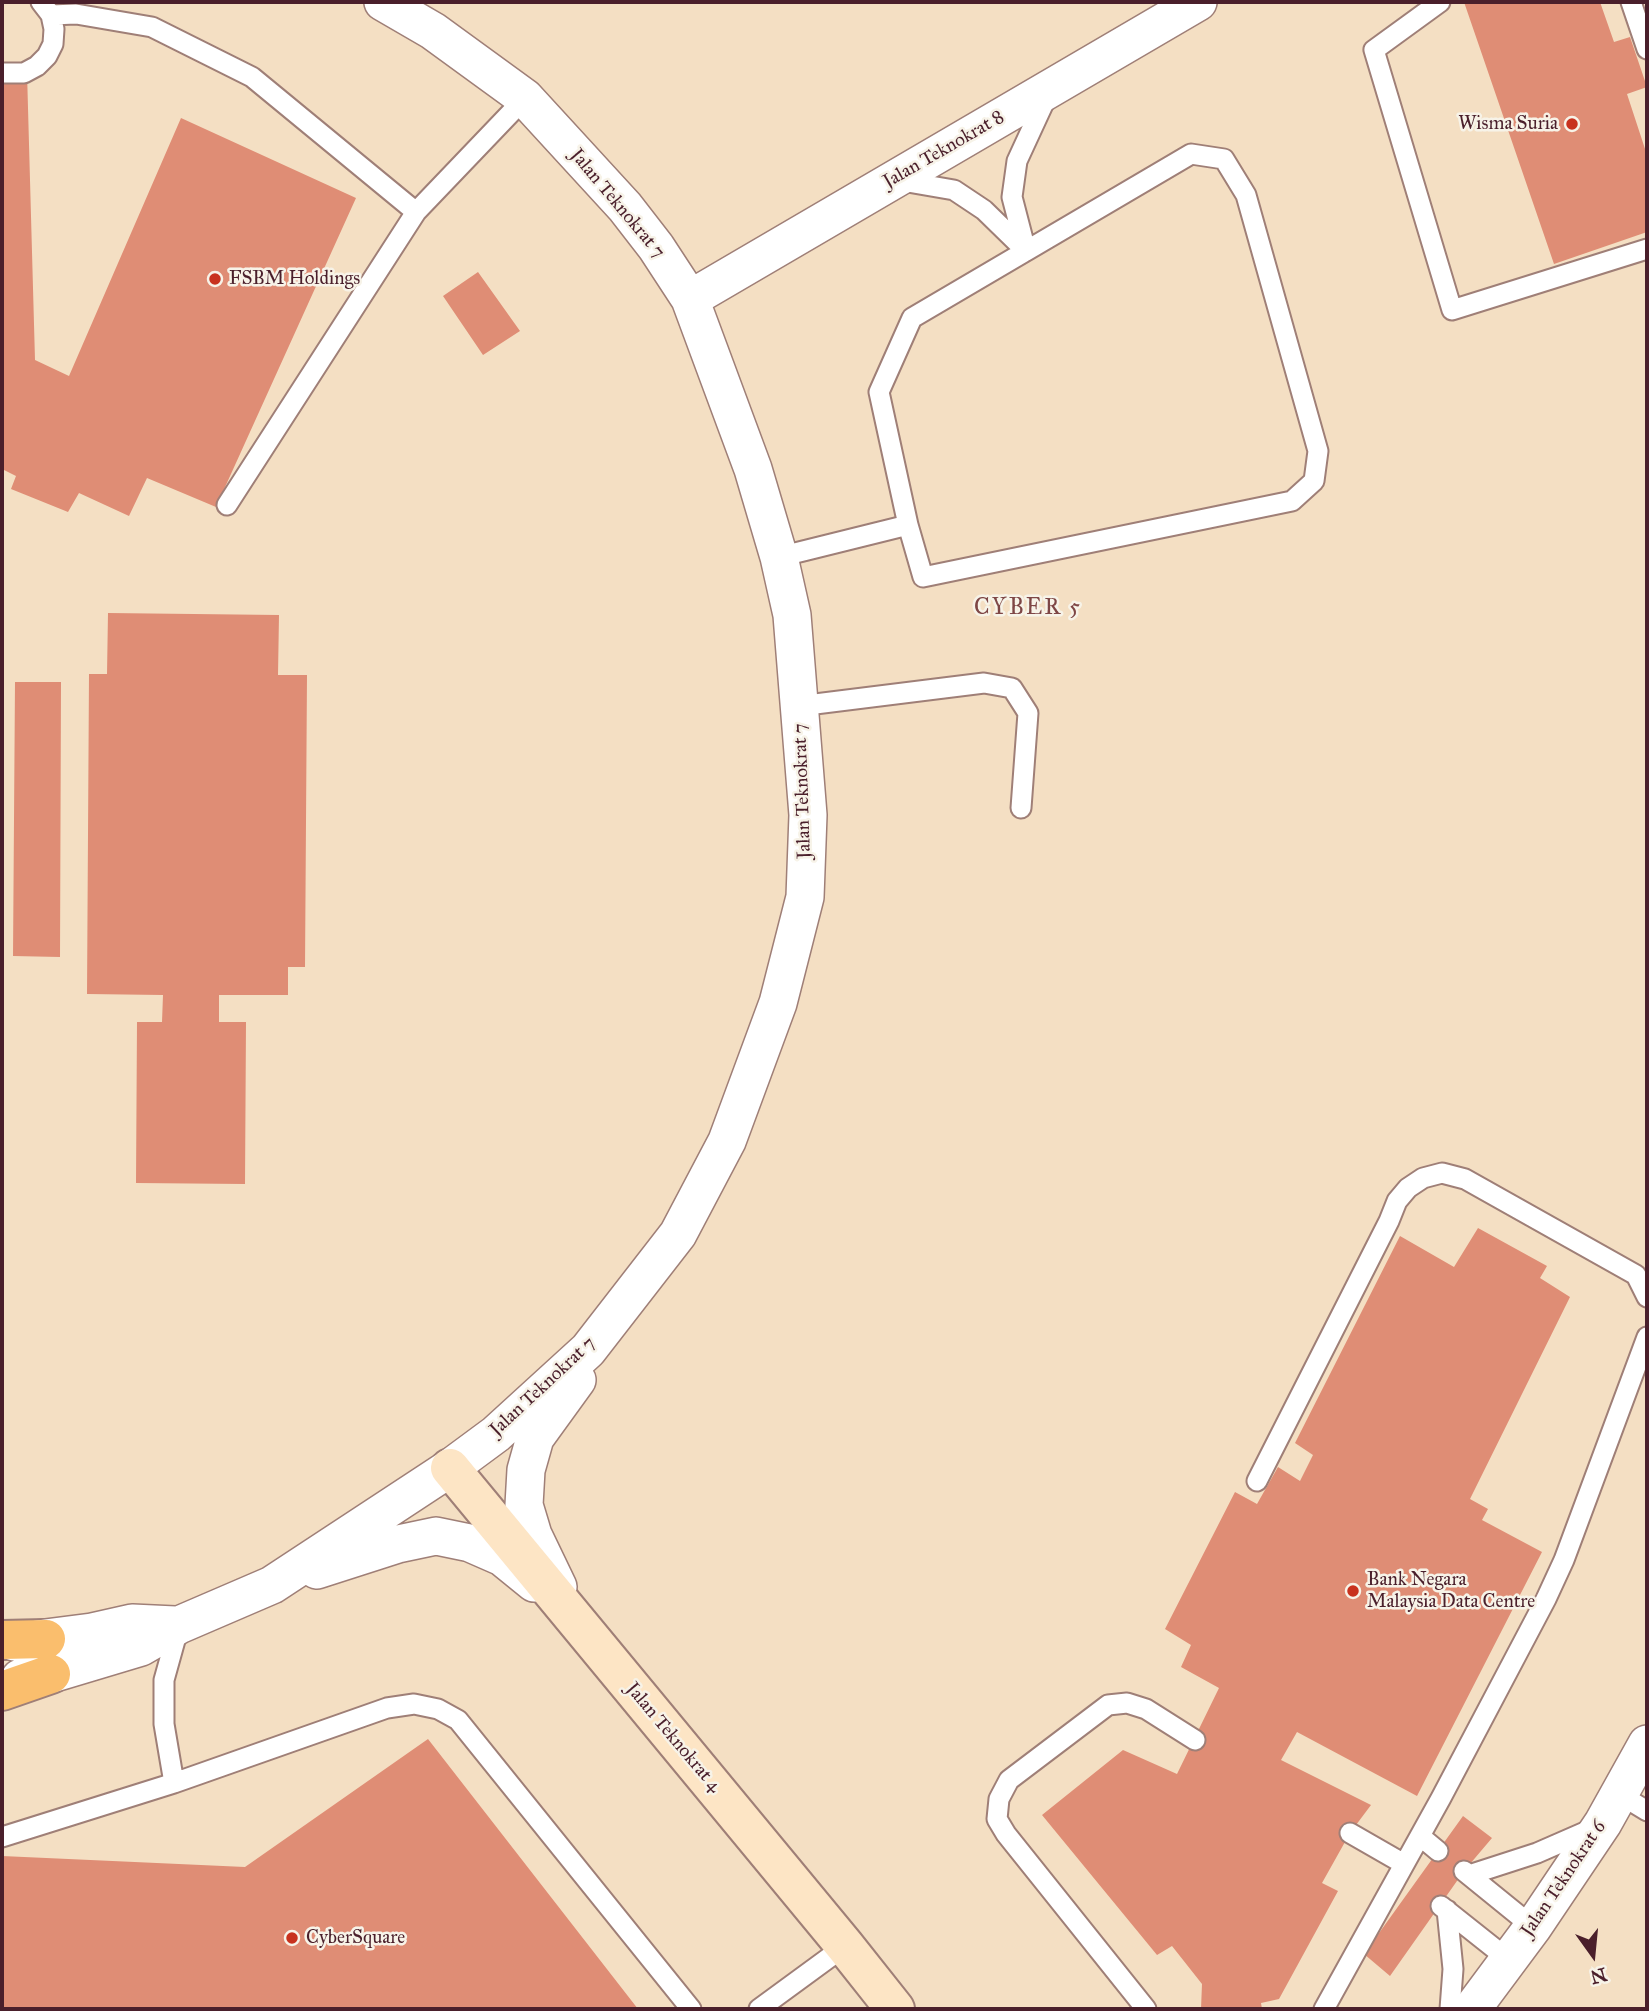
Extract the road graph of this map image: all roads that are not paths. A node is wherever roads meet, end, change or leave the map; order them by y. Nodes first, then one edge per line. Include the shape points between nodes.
1 (383, 2) edge
2 (1198, 2) edge
3 (1440, 2) edge
4 (1631, 2) edge
5 (46, 9) edge
6 (1647, 49) edge
7 (2, 73) edge
8 (1050, 89) junction
9 (525, 98) junction
10 (893, 180) junction
11 (416, 212) junction
12 (1647, 249) edge
13 (1026, 251) junction
14 (690, 299) junction
15 (227, 505) dead end
16 (908, 525) junction
17 (779, 557) junction
18 (799, 706) junction
19 (1021, 808) dead end
20 (635, 1289) junction
21 (1647, 1297) edge
22 (1647, 1337) edge
23 (450, 1468) junction
24 (1257, 1481) dead end
25 (272, 1585) junction
26 (571, 1613) junction
27 (179, 1625) junction
28 (2, 1642) edge
29 (49, 1657) junction
30 (2, 1680) edge
31 (2, 1691) edge
32 (1195, 1740) dead end
33 (174, 1783) junction
34 (1633, 1786) edge
35 (1350, 1833) dead end
36 (1420, 1836) junction
37 (2, 1837) edge
38 (1438, 1851) dead end
39 (1405, 1875) junction
40 (1533, 1927) junction
41 (845, 1945) junction
42 (1509, 1960) junction
43 (691, 2009) edge
44 (759, 2009) edge
45 (895, 2009) edge
46 (1146, 2009) edge
47 (1324, 2009) edge
48 (1450, 2009) edge
49 (1472, 2009) edge

1 - 9 street, Jalan Teknokrat 7 via 433,30
2 - 8 street, Jalan Teknokrat 8
3 - 12 lane via 1374,50 1452,310
4 - 6 lane
5 - 7 lane via 54,29 47,56 24,73
5 - 11 lane via 152,27 252,76
8 - 10 street, Jalan Teknokrat 8
8 - 13 lane via 1017,161 1012,197
9 - 11 lane
9 - 14 street, Jalan Teknokrat 7 via 625,207
10 - 13 lane via 954,190 984,210
10 - 14 street, Jalan Teknokrat 8
11 - 15 lane
13 - 16 lane via 912,318 879,392
13 - 16 lane via 1191,154 1224,159 1246,195 1318,451 1314,481 1292,501 923,577
14 - 17 street, Jalan Teknokrat 7 via 753,469
16 - 17 lane
17 - 18 street, Jalan Teknokrat 7 via 792,615
18 - 19 lane via 984,683 1012,688 1028,713
18 - 20 street, Jalan Teknokrat 7 via 808,815 805,897 778,1003 727,1141 678,1234
20 - 23 street, Jalan Teknokrat 7 via 587,1350 496,1434
20 - 26 street via 536,1438 526,1470 524,1506 533,1535
21 - 24 lane via 1636,1275 1465,1179 1442,1173 1423,1178 1397,1201
22 - 36 lane via 1559,1570
23 - 25 street, Jalan Teknokrat 7
23 - 26 street, Jalan Teknokrat 4
25 - 26 street via 436,1536 470,1543 502,1557
25 - 27 street, Jalan Teknokrat 7
26 - 41 street, Jalan Teknokrat 4
27 - 29 street, Jalan Teknokrat 7 via 132,1623
27 - 33 lane via 164,1680 164,1724
28 - 29 main road
29 - 30 street, Jalan Teknokrat 7
29 - 31 main road
32 - 46 lane via 1146,1709 1108,1704 1009,1780 999,1799 997,1819 1006,1834
33 - 37 lane
33 - 43 lane via 387,1708 414,1704 438,1709 458,1720
34 - 40 street, Jalan Teknokrat 6
34 - 40 lane via 1555,1846 1466,1873
35 - 39 lane
36 - 38 lane
36 - 39 lane
39 - 47 lane
40 - 42 street, Jalan Teknokrat 6
41 - 44 lane
41 - 45 street, Jalan Teknokrat 4
42 - 48 lane via 1443,1908 1453,1969
42 - 49 street, Jalan Teknokrat 6

